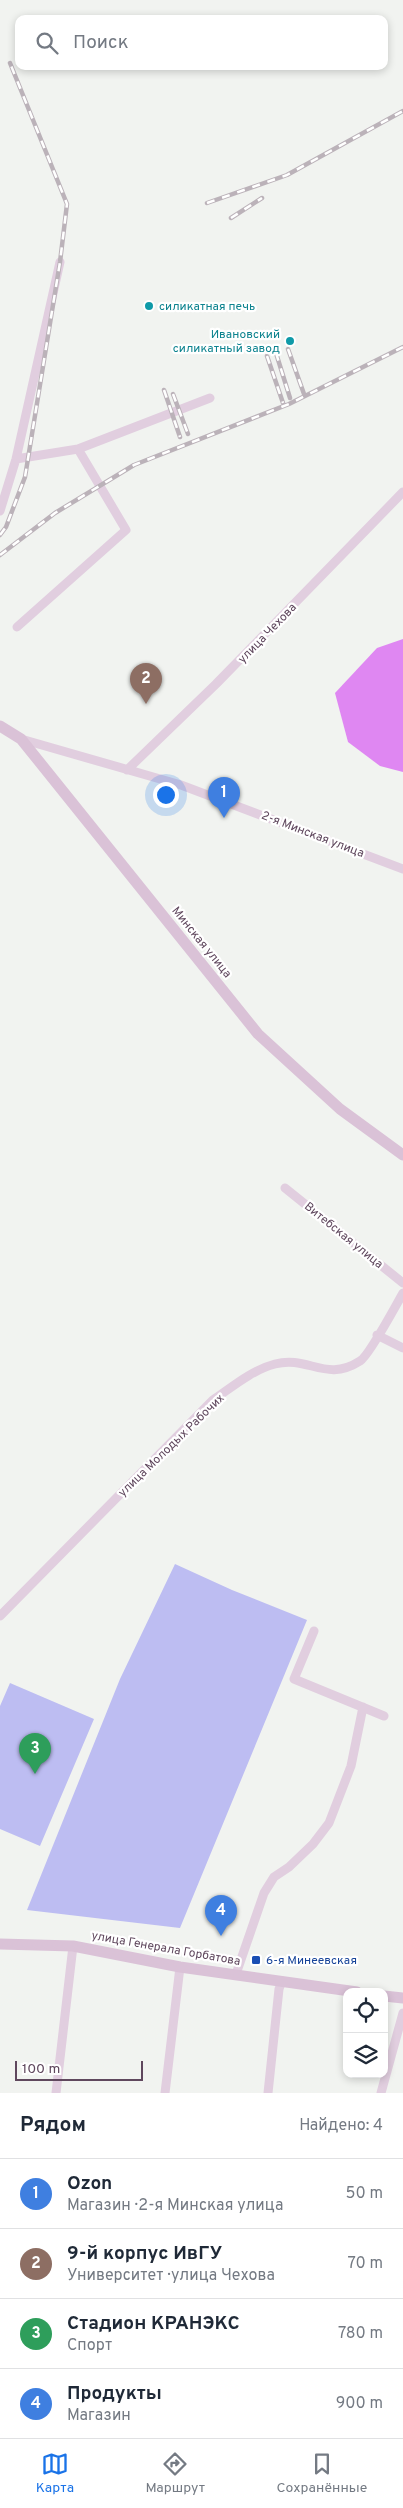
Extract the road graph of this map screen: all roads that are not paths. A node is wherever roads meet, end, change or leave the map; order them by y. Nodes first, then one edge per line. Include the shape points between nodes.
1 (60, 262) dead end
2 (210, 398) dead end
3 (78, 450) junction
4 (16, 459) junction
5 (403, 492) edge
6 (0, 511) edge
7 (17, 627) dead end
8 (0, 726) edge
9 (21, 739) junction
10 (127, 770) junction
11 (403, 869) edge
12 (403, 1154) edge
13 (285, 1188) dead end
14 (403, 1283) edge
15 (403, 1293) edge
16 (378, 1335) junction
17 (403, 1348) edge
18 (0, 1616) edge
19 (314, 1631) dead end
20 (363, 1707) junction
21 (384, 1716) dead end
22 (0, 1944) edge
23 (72, 1946) junction
24 (180, 1967) junction
25 (236, 1974) junction
26 (282, 1981) junction
27 (343, 1990) edge
28 (388, 1996) edge
29 (403, 1998) edge
30 (403, 2013) edge
31 (56, 2093) edge
32 (165, 2093) edge
33 (268, 2093) edge
34 (381, 2093) edge

1 - 4 street
2 - 3 street
3 - 4 street
3 - 7 street via 126,530
4 - 6 street
5 - 10 street, улица Чехова via 216,684
8 - 9 main road, Минская улица
9 - 10 street, 2-я Минская улица
9 - 12 main road, Минская улица via 258,1034 340,1109
10 - 11 street, 2-я Минская улица via 190,788
13 - 14 street, Витебская улица
15 - 16 street, улица Молодых Рабочих
16 - 17 street
16 - 18 street, улица Молодых Рабочих via 362,1361 334,1372 298,1362 276,1364 247,1376 213,1400
19 - 20 street via 294,1679
20 - 21 street
20 - 25 street via 351,1766 329,1823 313,1844 274,1877 264,1893
22 - 23 main road, улица Генерала Горбатова
23 - 24 main road, улица Генерала Горбатова
23 - 31 street
24 - 25 main road, улица Генерала Горбатова
24 - 32 street
25 - 26 main road, улица Генерала Горбатова
26 - 27 main road, улица Генерала Горбатова
26 - 33 street
28 - 29 main road
30 - 34 street

